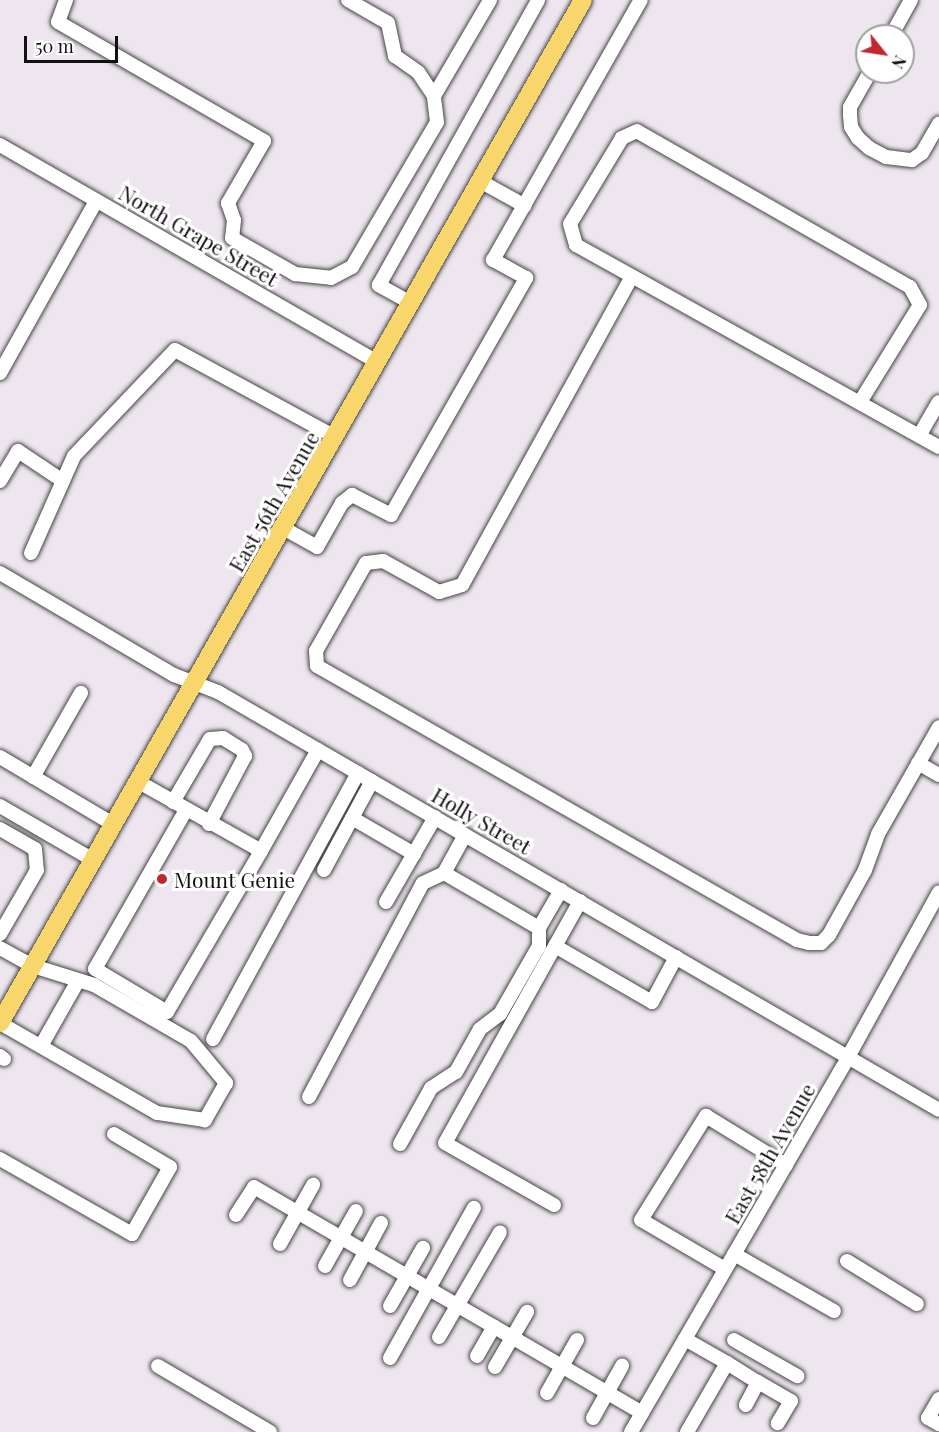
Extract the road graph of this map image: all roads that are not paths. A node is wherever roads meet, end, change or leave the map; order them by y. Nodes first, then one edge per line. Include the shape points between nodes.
1 (66, 0) edge
2 (348, 0) edge
3 (490, 0) edge
4 (538, 0) edge
5 (583, 0) edge
6 (641, 0) edge
7 (911, 0) edge
8 (898, 24) edge
9 (863, 84) edge
10 (434, 96) junction
11 (939, 124) edge
12 (0, 145) edge
13 (480, 181) junction
14 (96, 201) junction
15 (525, 206) junction
16 (631, 278) junction
17 (411, 303) junction
18 (377, 362) junction
19 (0, 373) edge
20 (860, 402) junction
21 (939, 402) edge
22 (919, 436) junction
23 (335, 437) junction
24 (939, 447) edge
25 (63, 481) junction
26 (0, 482) edge
27 (283, 528) junction
28 (31, 553) dead end
29 (0, 573) edge
30 (195, 681) junction
31 (81, 693) dead end
32 (939, 727) edge
33 (318, 750) junction
34 (0, 757) edge
35 (918, 763) junction
36 (358, 773) junction
37 (939, 775) edge
38 (33, 777) junction
39 (137, 781) junction
40 (372, 781) junction
41 (173, 802) junction
42 (0, 806) edge
43 (186, 810) junction
44 (435, 817) junction
45 (352, 818) junction
46 (113, 824) junction
47 (209, 824) junction
48 (0, 829) edge
49 (465, 835) junction
50 (261, 851) junction
51 (414, 854) junction
52 (93, 860) junction
53 (324, 870) dead end
54 (444, 873) junction
55 (561, 890) junction
56 (939, 892) edge
57 (580, 901) junction
58 (386, 902) dead end
59 (539, 928) junction
60 (0, 934) edge
61 (555, 946) junction
62 (0, 948) edge
63 (676, 957) junction
64 (33, 966) junction
65 (78, 981) junction
66 (0, 1023) edge
67 (213, 1039) dead end
68 (41, 1046) junction
69 (848, 1057) junction
70 (309, 1097) dead end
71 (939, 1110) edge
72 (114, 1134) dead end
73 (400, 1144) dead end
74 (0, 1160) edge
75 (786, 1165) junction
76 (313, 1185) dead end
77 (554, 1205) dead end
78 (474, 1208) dead end
79 (356, 1211) dead end
80 (298, 1212) junction
81 (236, 1215) dead end
82 (381, 1223) dead end
83 (500, 1232) dead end
84 (340, 1237) junction
85 (280, 1244) dead end
86 (423, 1248) dead end
87 (365, 1251) junction
88 (734, 1254) junction
89 (847, 1261) dead end
90 (325, 1266) dead end
91 (725, 1269) junction
92 (407, 1276) junction
93 (350, 1280) dead end
94 (429, 1288) junction
95 (917, 1304) dead end
96 (458, 1305) junction
97 (390, 1306) dead end
98 (834, 1311) dead end
99 (527, 1312) dead end
100 (494, 1326) junction
101 (439, 1337) dead end
102 (512, 1337) junction
103 (685, 1339) junction
104 (577, 1340) dead end
105 (734, 1340) dead end
106 (477, 1356) dead end
107 (390, 1358) dead end
108 (727, 1363) junction
109 (158, 1366) dead end
110 (562, 1366) junction
111 (622, 1366) dead end
112 (495, 1367) dead end
113 (797, 1376) dead end
114 (758, 1382) junction
115 (607, 1392) junction
116 (547, 1393) dead end
117 (939, 1399) edge
118 (746, 1405) dead end
119 (642, 1413) junction
120 (593, 1418) dead end
121 (778, 1423) dead end
122 (939, 1424) edge
123 (270, 1432) edge
124 (631, 1432) edge
125 (687, 1432) edge

1 - 10 street via 58,22 264,141 228,203 234,220 232,238 295,274 331,278 352,267 438,122
2 - 10 street via 388,23 395,56 418,72
3 - 10 street
4 - 17 street via 378,285
5 - 13 main road, East 56th Avenue
6 - 15 street
7 - 8 street
9 - 11 street via 850,107 851,127 869,148 886,157 912,160 922,153
12 - 14 street, North Grape Street
13 - 15 street
13 - 17 main road, East 56th Avenue
14 - 18 street, North Grape Street
14 - 19 street
15 - 27 street via 493,260 526,278 391,515 352,495 342,503 317,547
16 - 20 street
16 - 20 street via 576,245 570,224 622,138 637,131 910,287 920,305
16 - 35 street via 462,585 439,592 383,561 366,563 316,651 317,666 797,940 809,943 821,942 829,935
17 - 18 main road, East 56th Avenue
18 - 23 main road, East 56th Avenue
20 - 22 street
21 - 22 street
22 - 24 street
23 - 25 street via 175,350 74,456
23 - 27 main road, East 56th Avenue
25 - 26 street via 18,451
25 - 28 street
27 - 30 main road, East 56th Avenue
29 - 30 street, Holly Street via 174,675
30 - 33 street, Holly Street
30 - 39 main road, East 56th Avenue
31 - 38 street
32 - 35 street
33 - 36 street, Holly Street
33 - 50 street
34 - 38 street
35 - 37 street
36 - 40 street, Holly Street
36 - 67 street
38 - 46 street
39 - 41 street
39 - 46 main road, East 56th Avenue
40 - 44 street, Holly Street
40 - 45 street
41 - 43 street
41 - 47 street via 210,739 223,738 243,750 244,762
42 - 52 street
43 - 47 street
43 - 50 street via 95,969 166,1012
44 - 49 street, Holly Street
44 - 51 street
45 - 51 street
45 - 53 street
46 - 52 main road, East 56th Avenue
47 - 50 street
48 - 60 street via 34,849 38,870
49 - 54 street
49 - 55 street, Holly Street
51 - 58 street
52 - 64 main road, East 56th Avenue
54 - 59 street
54 - 70 street via 423,883
55 - 57 street, Holly Street
55 - 59 street
56 - 69 street, East 58th Avenue
57 - 61 street
57 - 63 street, Holly Street
59 - 73 street via 539,946 500,1014 480,1029 456,1072 431,1088
61 - 63 street via 652,1002
61 - 77 street via 445,1143
62 - 64 street
63 - 69 street, Holly Street
64 - 65 street
64 - 66 main road, East 56th Avenue
65 - 68 street
65 - 68 street via 94,985 190,1041 226,1083 205,1120 157,1113
66 - 68 street
69 - 71 street, Holly Street
69 - 75 street, East 58th Avenue
72 - 74 street via 170,1167 132,1234
75 - 88 street, East 58th Avenue
75 - 91 street via 706,1116 641,1220
76 - 80 street
78 - 94 street
79 - 84 street
80 - 81 street via 254,1186
80 - 84 street
80 - 85 street
82 - 87 street
83 - 96 street
84 - 87 street
84 - 90 street
86 - 92 street
87 - 92 street
87 - 93 street
88 - 91 street, East 58th Avenue
88 - 98 street
89 - 95 street
91 - 103 street, East 58th Avenue
92 - 94 street
92 - 97 street
94 - 96 street
94 - 107 street
96 - 100 street
96 - 101 street
99 - 102 street
100 - 102 street
100 - 106 street
102 - 110 street
102 - 112 street
103 - 108 street
103 - 119 street, East 58th Avenue
104 - 110 street
105 - 113 street
108 - 114 street
108 - 125 street
109 - 123 street
110 - 115 street
110 - 116 street
111 - 115 street
114 - 118 street
114 - 121 street via 790,1401
115 - 119 street
115 - 120 street
117 - 122 street via 928,1418
119 - 124 street, East 58th Avenue

